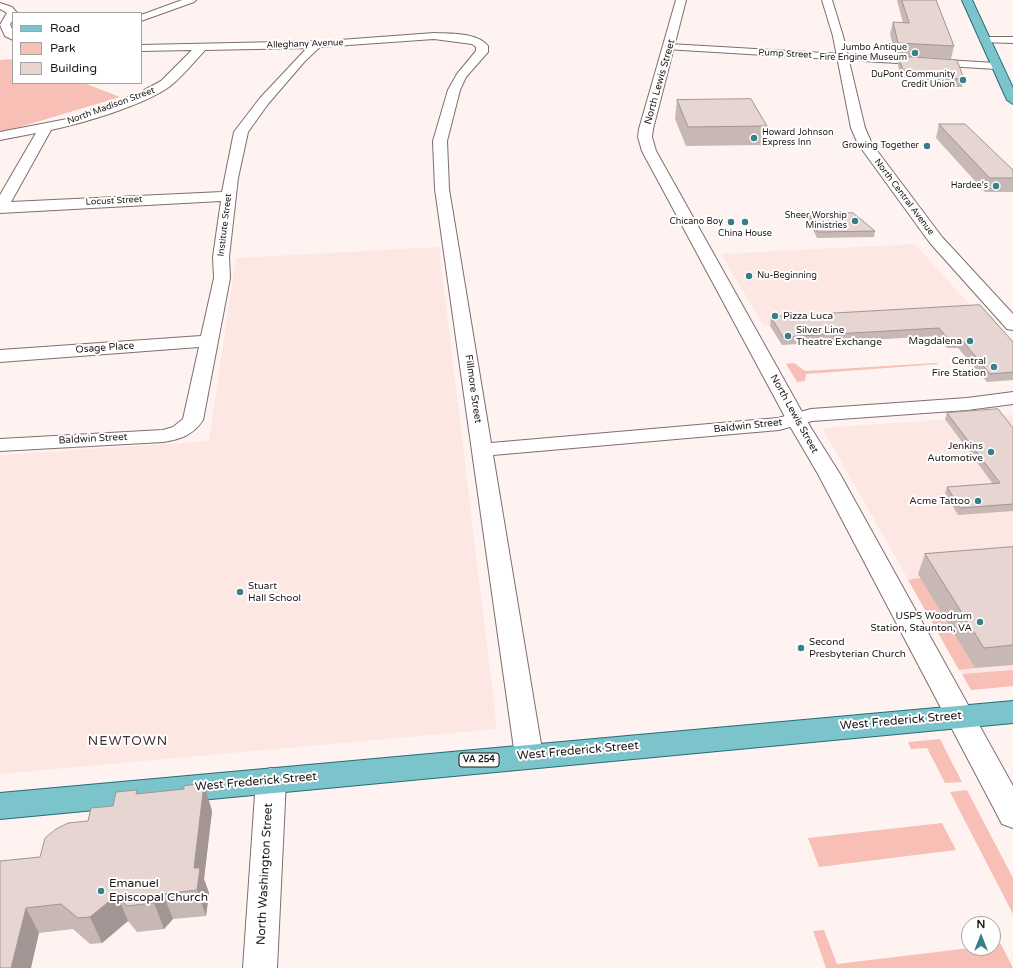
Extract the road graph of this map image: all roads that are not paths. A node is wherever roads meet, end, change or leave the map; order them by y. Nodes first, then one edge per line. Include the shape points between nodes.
1 (192, 0) edge
2 (681, 0) edge
3 (827, 0) edge
4 (967, 0) edge
5 (12, 2) dead end
6 (0, 6) edge
7 (12, 13) edge
8 (0, 17) edge
9 (142, 18) edge
10 (12, 36) edge
11 (469, 40) joint
12 (985, 40) junction
13 (1013, 40) edge
14 (317, 44) junction
15 (203, 46) junction
16 (669, 46) junction
17 (142, 48) edge
18 (842, 57) junction
19 (996, 66) junction
20 (1013, 100) edge
21 (46, 127) junction
22 (0, 136) edge
23 (229, 196) junction
24 (0, 207) edge
25 (1013, 325) edge
26 (210, 341) junction
27 (0, 356) edge
28 (1013, 398) edge
29 (796, 419) junction
30 (185, 430) joint
31 (0, 445) edge
32 (482, 450) junction
33 (1013, 712) edge
34 (959, 716) junction
35 (529, 756) junction
36 (271, 780) junction
37 (0, 806) edge
38 (1013, 815) edge
39 (260, 968) edge

1 - 9 street
2 - 16 street, North Lewis Street
3 - 18 street, North Central Avenue
4 - 12 main road
5 - 6 street
6 - 7 street
7 - 8 street
7 - 10 street via 5,24
11 - 14 street, Alleghany Avenue via 434,36
11 - 32 street, Fillmore Street via 478,43 483,49 461,76 454,90 440,140 442,189
12 - 13 street
12 - 19 main road
14 - 15 street, Alleghany Avenue
14 - 23 street, Institute Street via 301,59 240,132
15 - 17 street, Alleghany Avenue
15 - 21 street, North Madison Street via 173,78 153,92 94,114
16 - 18 street, Pump Street
16 - 29 street, North Lewis Street via 646,129 647,146
18 - 19 street, Pump Street
18 - 25 street, North Central Avenue via 858,128 868,148 936,240
19 - 20 main road
21 - 22 street, North Madison Street
21 - 24 street
23 - 24 street, Locust Street
23 - 26 street, Institute Street via 221,257 222,278
26 - 27 street, Osage Place
26 - 30 street, Institute Street via 193,420
28 - 29 street, Baldwin Street via 968,404 811,415
29 - 32 street, Baldwin Street via 779,424
29 - 34 street, North Lewis Street via 829,474
30 - 31 street, Baldwin Street via 163,436
32 - 35 street, Fillmore Street
33 - 34 main road, West Frederick Street / VA 254
34 - 35 main road, West Frederick Street / VA 254
34 - 38 street, North Lewis Street
35 - 36 main road, West Frederick Street / VA 254
36 - 37 main road, West Frederick Street / VA 254
36 - 39 street, North Washington Street

